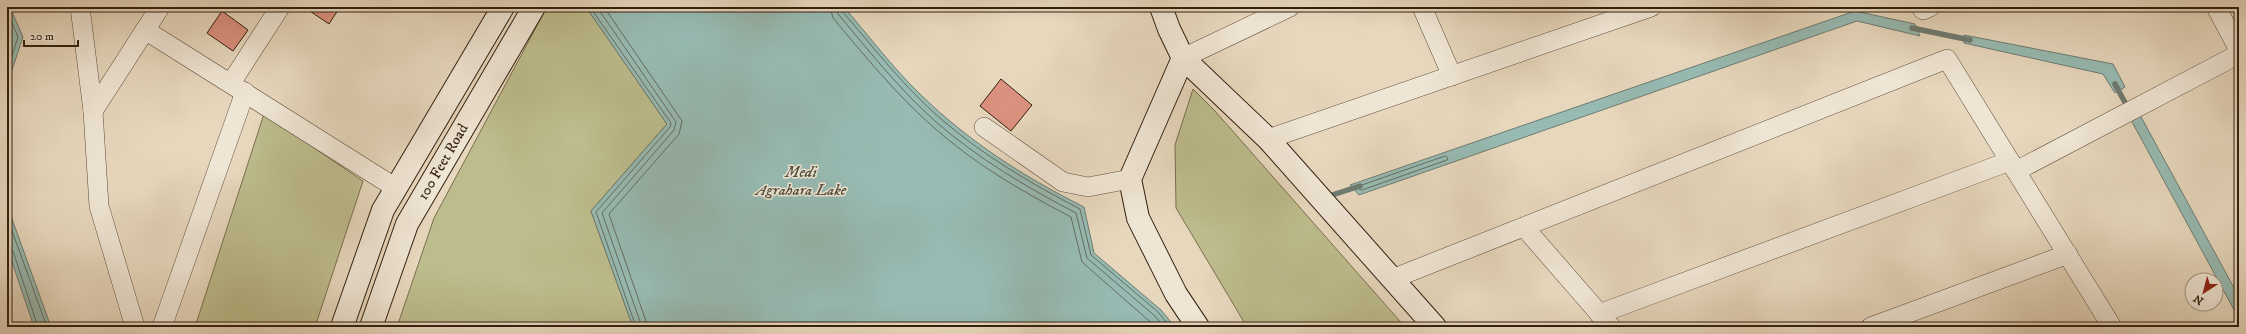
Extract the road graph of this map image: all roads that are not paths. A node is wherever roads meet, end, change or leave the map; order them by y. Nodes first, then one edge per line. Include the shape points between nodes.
1 (80, 7) edge
2 (160, 7) edge
3 (280, 7) edge
4 (503, 7) edge
5 (534, 7) edge
6 (1161, 7) edge
7 (1290, 7) edge
8 (1422, 7) edge
9 (1650, 7) edge
10 (1921, 7) edge
11 (1930, 7) edge
12 (2216, 7) edge
13 (145, 30) junction
14 (2239, 50) edge
15 (2239, 54) edge
16 (1183, 58) junction
17 (1452, 76) junction
18 (238, 87) junction
19 (93, 111) junction
20 (984, 127) dead end
21 (1268, 139) junction
22 (2013, 166) junction
23 (1130, 179) junction
24 (396, 188) junction
25 (1524, 227) junction
26 (2068, 254) junction
27 (1392, 280) junction
28 (1605, 320) edge
29 (135, 327) edge
30 (162, 327) edge
31 (342, 327) edge
32 (371, 327) edge
33 (1198, 327) edge
34 (1435, 327) edge
35 (1870, 327) edge
36 (2112, 327) edge

1 - 19 street
2 - 13 street
3 - 18 street
4 - 24 street, 100 Feet Road
5 - 32 street, 100 Feet Road via 407,224
6 - 16 street
7 - 16 street
8 - 17 street
9 - 17 street
10 - 11 street via 1923,10
12 - 14 street
13 - 18 street
13 - 19 street
15 - 22 street
16 - 21 street
16 - 23 street
17 - 21 street
18 - 24 street
18 - 30 street
19 - 29 street via 99,206
20 - 23 street via 1063,182 1088,187
21 - 27 street via 1308,181
22 - 25 street via 1946,59
22 - 26 street
22 - 28 street
23 - 33 street via 1138,218 1176,294
24 - 31 street, 100 Feet Road via 384,210
25 - 27 street
25 - 28 street
26 - 35 street
26 - 36 street
27 - 34 street

